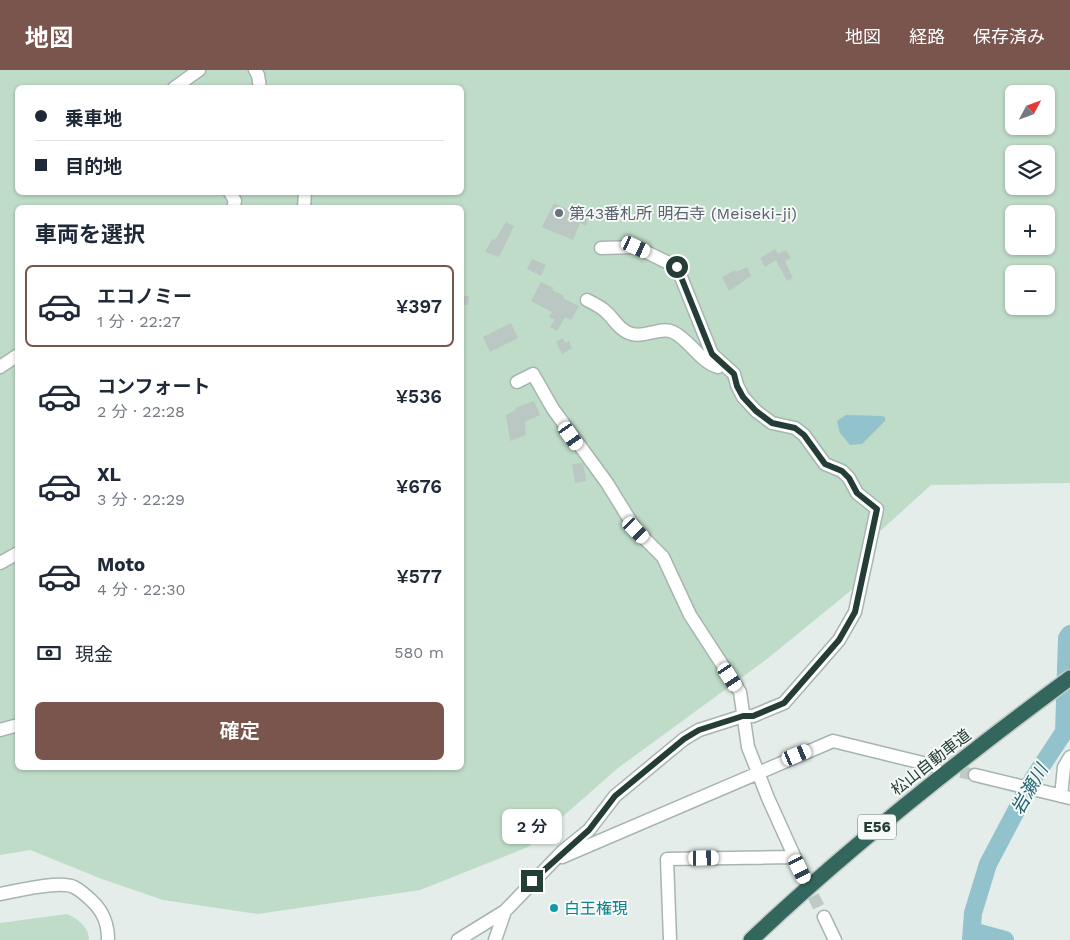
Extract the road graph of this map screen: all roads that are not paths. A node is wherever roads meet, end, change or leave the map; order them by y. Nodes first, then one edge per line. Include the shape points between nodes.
1 (199, 70) edge
2 (254, 70) edge
3 (178, 85) edge
4 (260, 85) edge
5 (601, 248) dead end
6 (587, 300) dead end
7 (15, 358) edge
8 (726, 366) junction
9 (0, 367) edge
10 (517, 382) dead end
11 (15, 555) edge
12 (0, 563) edge
13 (1070, 678) edge
14 (1070, 688) edge
15 (743, 716) junction
16 (15, 726) edge
17 (1012, 726) junction
18 (0, 730) edge
19 (1070, 757) edge
20 (935, 766) tunnel mouth
21 (757, 772) junction
22 (975, 775) tunnel mouth
23 (1060, 796) edge
24 (794, 857) junction
25 (554, 861) junction
26 (805, 880) tunnel mouth
27 (0, 894) edge
28 (505, 911) junction
29 (824, 917) tunnel mouth
30 (108, 940) edge
31 (458, 940) edge
32 (495, 940) edge
33 (670, 940) edge
34 (751, 940) edge
35 (764, 940) edge
36 (835, 940) edge

1 - 3 street
2 - 4 street
5 - 8 street via 636,247 677,267 712,354
6 - 8 street via 604,310 623,331 644,335 667,330 710,364
7 - 9 street
8 - 15 street via 734,374 743,397 756,411 772,423 795,428 804,435 825,464 842,471 857,493 877,509 855,612 839,640 784,703 753,716
10 - 15 street via 533,374 553,409 608,483 636,530 662,557 690,616 740,692
11 - 12 street
13 - 17 highway, 松山自動車道 / E56
14 - 17 highway, 松山自動車道 / E56
15 - 21 street via 748,747
15 - 25 street via 699,730 684,739 615,796 589,830
16 - 18 street
17 - 34 highway, 松山自動車道 / E56 via 884,821
17 - 35 highway, 松山自動車道 / E56 via 898,821
19 - 23 street via 1064,767
20 - 21 street via 833,741
21 - 24 street
21 - 25 street
22 - 23 street
24 - 26 street
24 - 33 street via 668,859
25 - 28 street
27 - 30 street via 57,885 72,886 88,896 103,912
28 - 31 street
28 - 32 street
29 - 36 street

